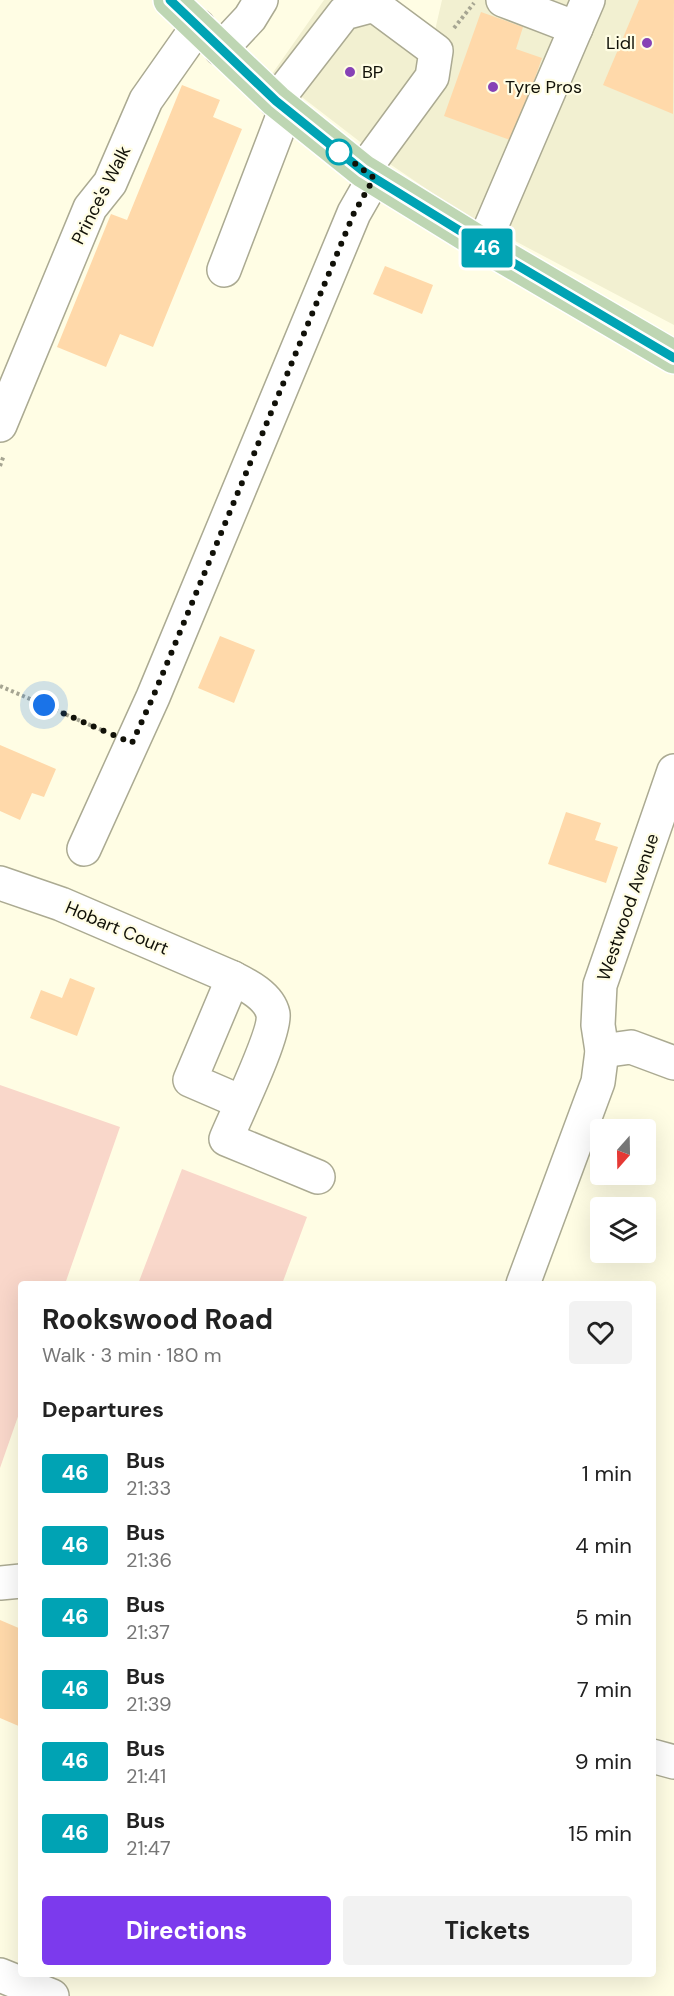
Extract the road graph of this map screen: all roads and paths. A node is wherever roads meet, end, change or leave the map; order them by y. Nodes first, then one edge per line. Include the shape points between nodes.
1 (170, 0) edge
2 (261, 0) edge
3 (503, 0) edge
4 (582, 14) edge
5 (209, 37) junction
6 (281, 105) junction
7 (369, 175) junction
8 (483, 245) junction
9 (224, 270) dead end
10 (674, 357) edge
11 (0, 424) edge
12 (0, 686) edge
13 (132, 743) junction
14 (674, 771) edge
15 (84, 849) dead end
16 (0, 883) edge
17 (233, 978) junction
18 (602, 1051) junction
19 (674, 1063) edge
20 (241, 1102) junction
21 (318, 1177) dead end
22 (524, 1281) edge
23 (18, 1581) edge
24 (0, 1583) edge
25 (656, 1757) edge
26 (674, 1762) edge
27 (0, 1975) edge
28 (42, 1994) edge

1 - 5 main road
2 - 5 street, Prince's Walk via 250,18
3 - 4 street
4 - 8 street
5 - 6 main road
5 - 11 street, Prince's Walk via 146,100 110,183 90,208
6 - 7 main road
6 - 7 street via 344,13 374,4 436,51 432,77
6 - 9 street
7 - 8 main road
7 - 13 street
8 - 10 main road
12 - 13 path
13 - 15 street
14 - 18 street, Westwood Avenue via 600,985 598,1025
16 - 17 street, Hobart Court via 61,904
17 - 20 street, Hobart Court via 251,987 273,1014 271,1033
17 - 20 street via 190,1080
18 - 19 street via 631,1047
18 - 22 street, Westwood Avenue via 598,1082
20 - 21 street, Hobart Court via 226,1139
23 - 24 street
25 - 26 street
27 - 28 street

